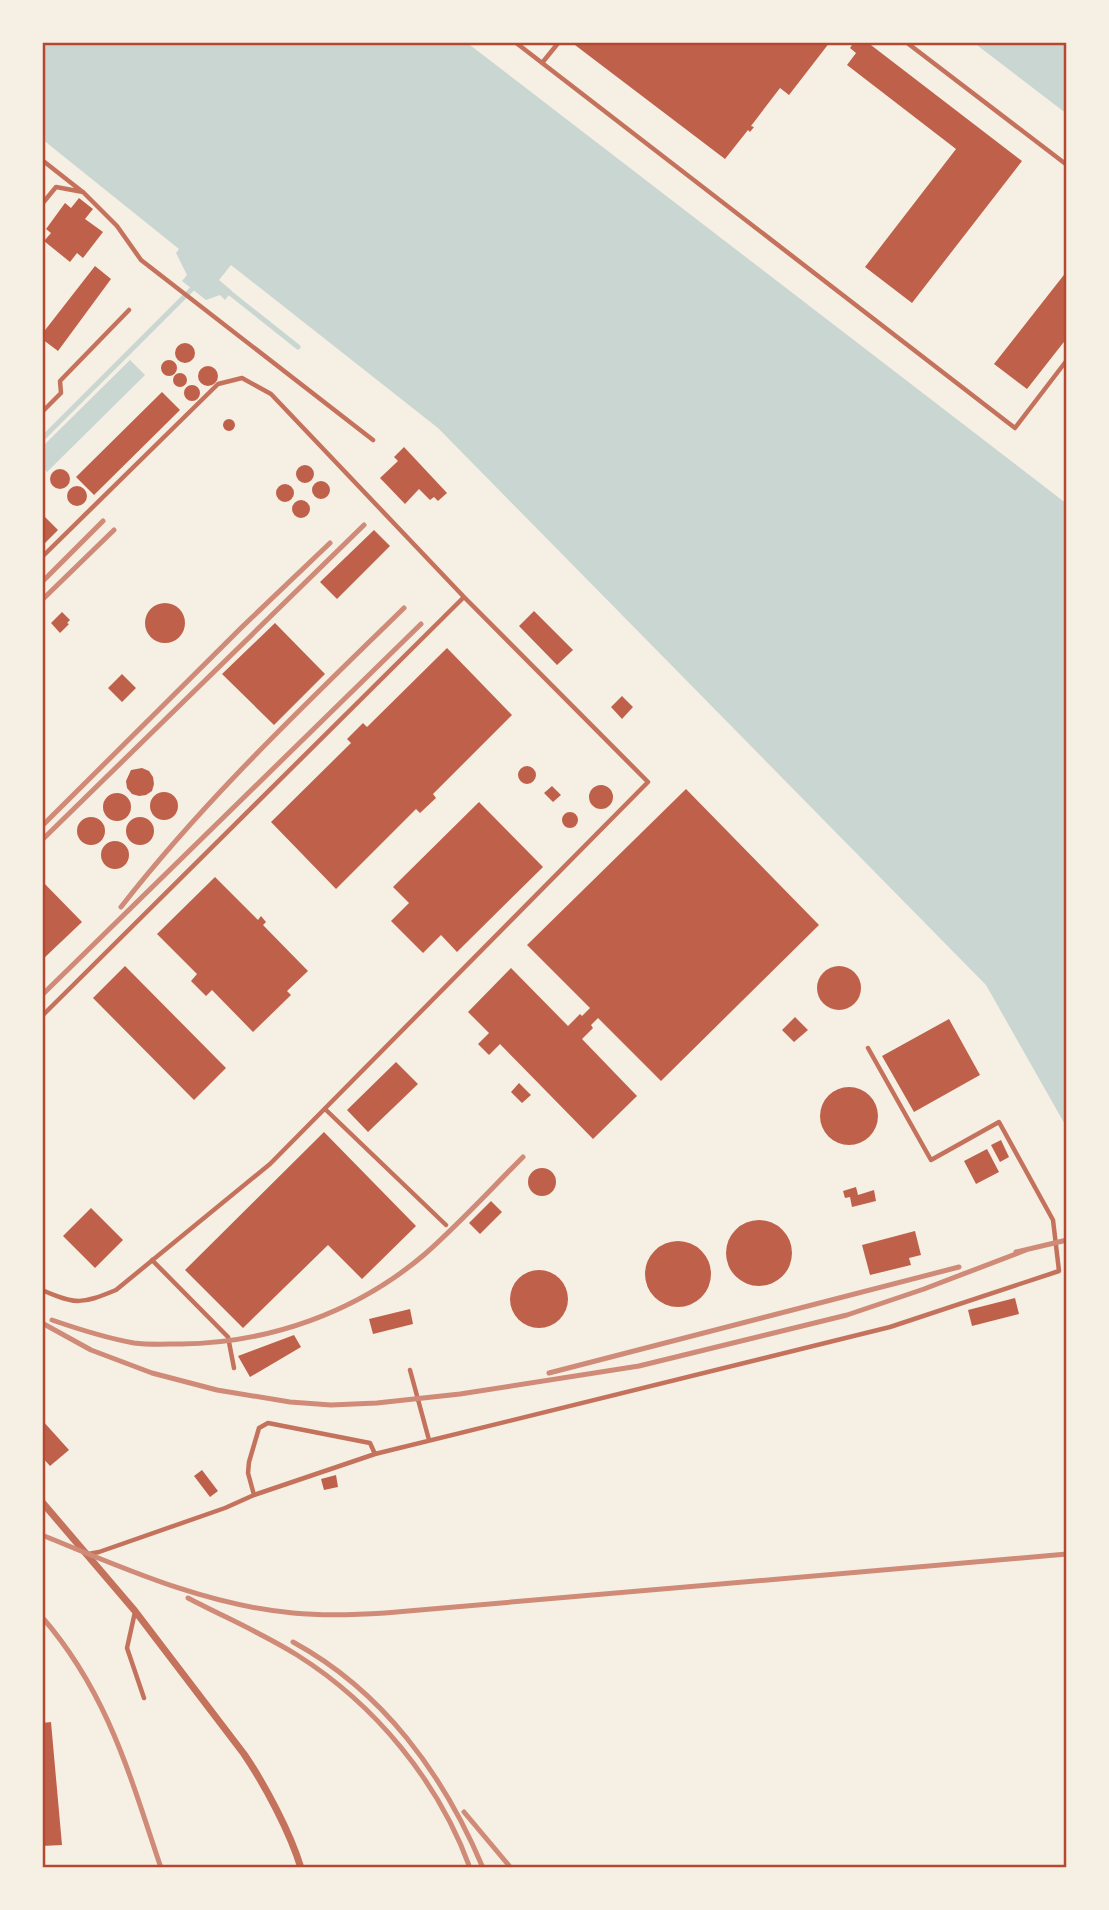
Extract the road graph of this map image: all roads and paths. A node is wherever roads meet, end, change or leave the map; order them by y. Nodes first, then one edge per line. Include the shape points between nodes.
1 (515, 42) edge
2 (559, 42) edge
3 (906, 42) edge
4 (542, 63) junction
5 (42, 160) edge
6 (1067, 166) edge
7 (84, 192) junction
8 (42, 204) edge
9 (129, 310) dead end
10 (1067, 360) edge
11 (42, 412) edge
12 (373, 440) dead end
13 (42, 557) edge
14 (464, 597) junction
15 (42, 1016) edge
16 (868, 1048) dead end
17 (325, 1109) junction
18 (446, 1225) dead end
19 (152, 1260) junction
20 (42, 1290) edge
21 (234, 1368) dead end
22 (410, 1370) dead end
23 (429, 1440) junction
24 (375, 1454) junction
25 (254, 1495) junction
26 (42, 1502) edge
27 (88, 1554) junction
28 (135, 1611) junction
29 (144, 1698) dead end
30 (300, 1868) edge

1 - 4 lane
2 - 4 lane
3 - 6 lane
4 - 10 lane via 1015,428
5 - 7 lane
7 - 8 lane via 56,187
7 - 12 lane via 141,260
9 - 11 lane via 60,381 61,393
13 - 14 lane via 218,384 242,378 271,394
14 - 15 lane
14 - 17 lane via 648,782
16 - 23 lane via 931,1160 999,1122 1053,1220 1059,1271 890,1327
17 - 18 lane
17 - 19 lane via 270,1164
19 - 20 lane via 116,1290 89,1301 66,1301
19 - 21 lane via 228,1337
22 - 23 lane
23 - 24 lane
24 - 25 lane
24 - 25 lane via 370,1443 268,1423 259,1428 249,1462
25 - 27 lane
26 - 27 street
27 - 28 street
28 - 29 lane via 127,1648
28 - 30 street via 258,1776

